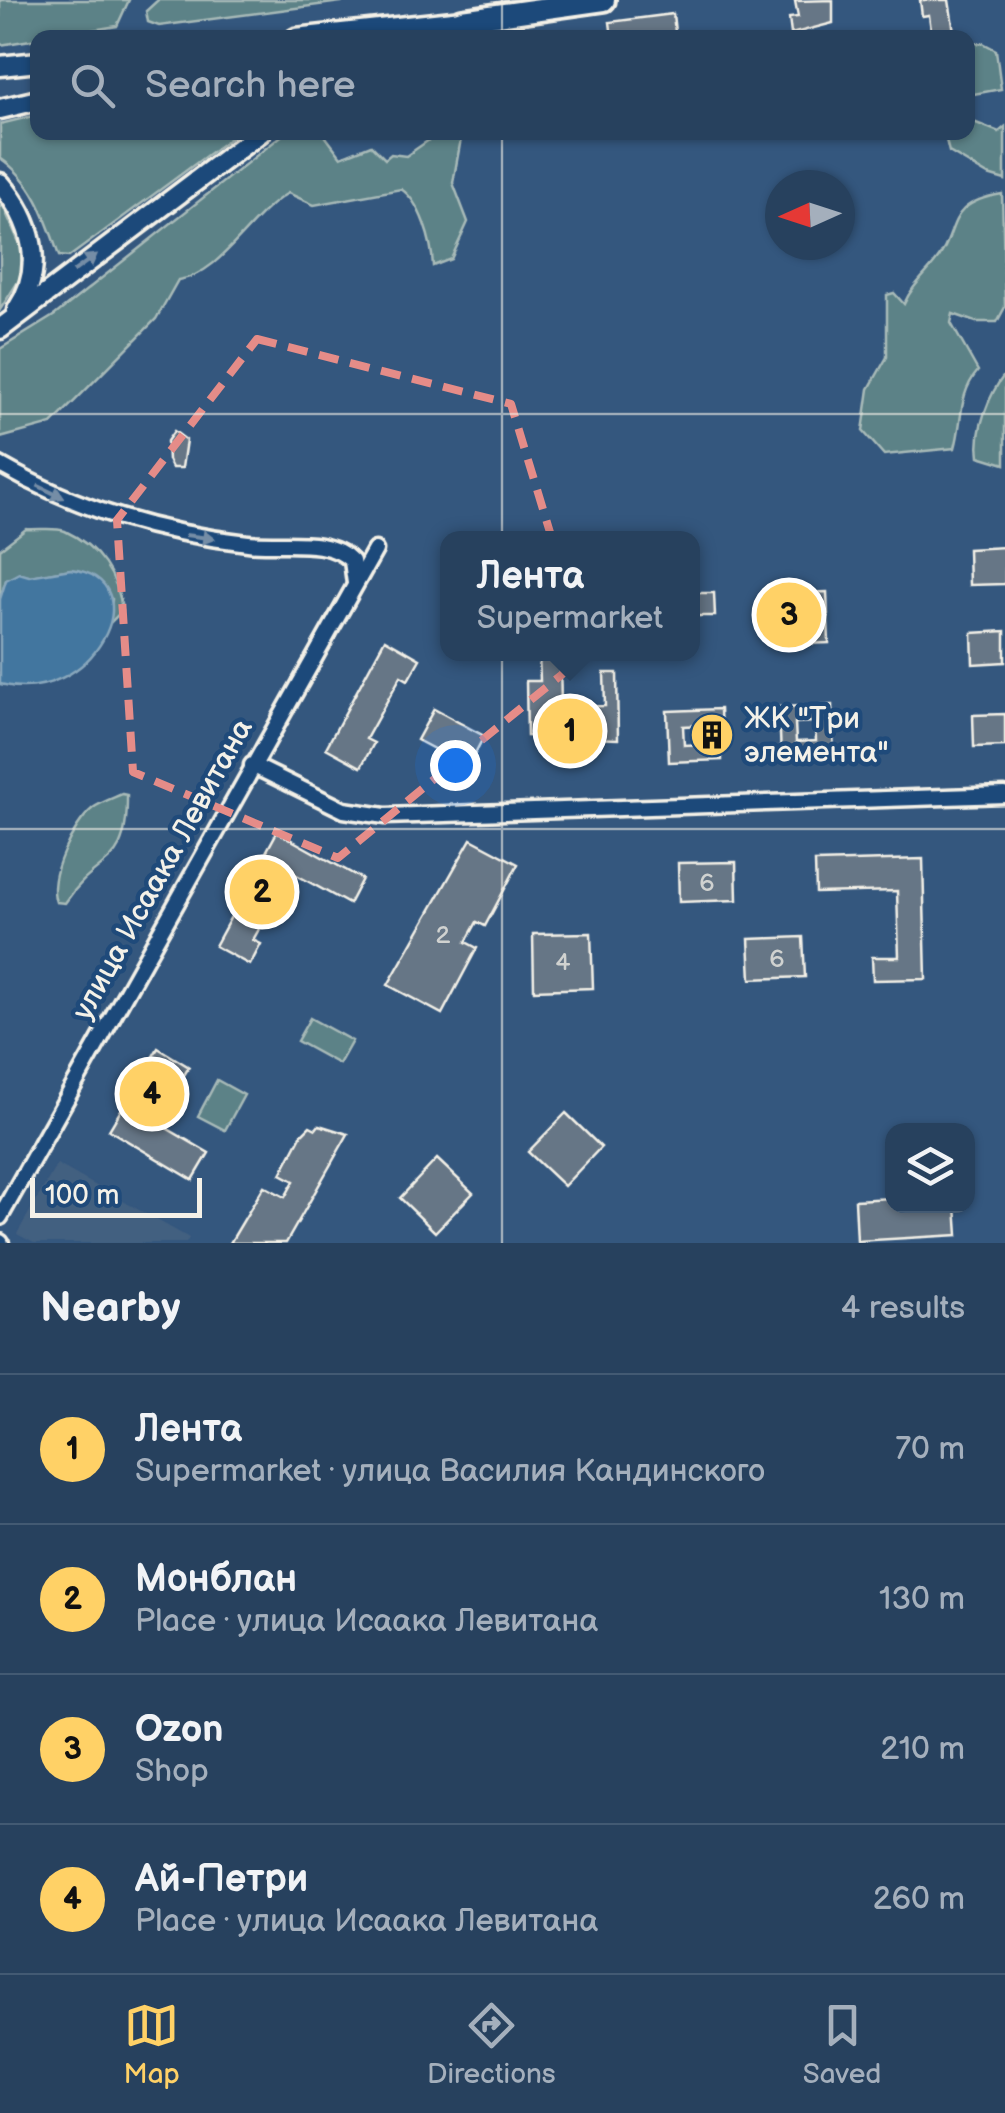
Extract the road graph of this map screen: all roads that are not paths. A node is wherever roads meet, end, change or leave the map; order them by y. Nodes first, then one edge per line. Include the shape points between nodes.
1 (604, 0) edge
2 (462, 20) junction
3 (370, 30) edge
4 (433, 30) edge
5 (30, 63) edge
6 (0, 66) edge
7 (30, 102) edge
8 (0, 109) edge
9 (251, 140) edge
10 (0, 183) edge
11 (4, 326) edge
12 (0, 465) edge
13 (375, 550) dead end
14 (355, 583) junction
15 (252, 764) junction
16 (1005, 795) edge
17 (0, 1217) edge

1 - 2 highway
2 - 3 main road
2 - 4 main road
5 - 6 main road
7 - 8 main road
11 -> 9 main road
10 - 11 main road via 27,226 34,258 32,280
12 -> 14 street via 61,498 162,531 335,548 352,561
13 - 14 street, улица Исаака Левитана
14 - 15 street, улица Исаака Левитана
15 - 16 street via 344,810 385,816
15 - 17 street, улица Исаака Левитана

